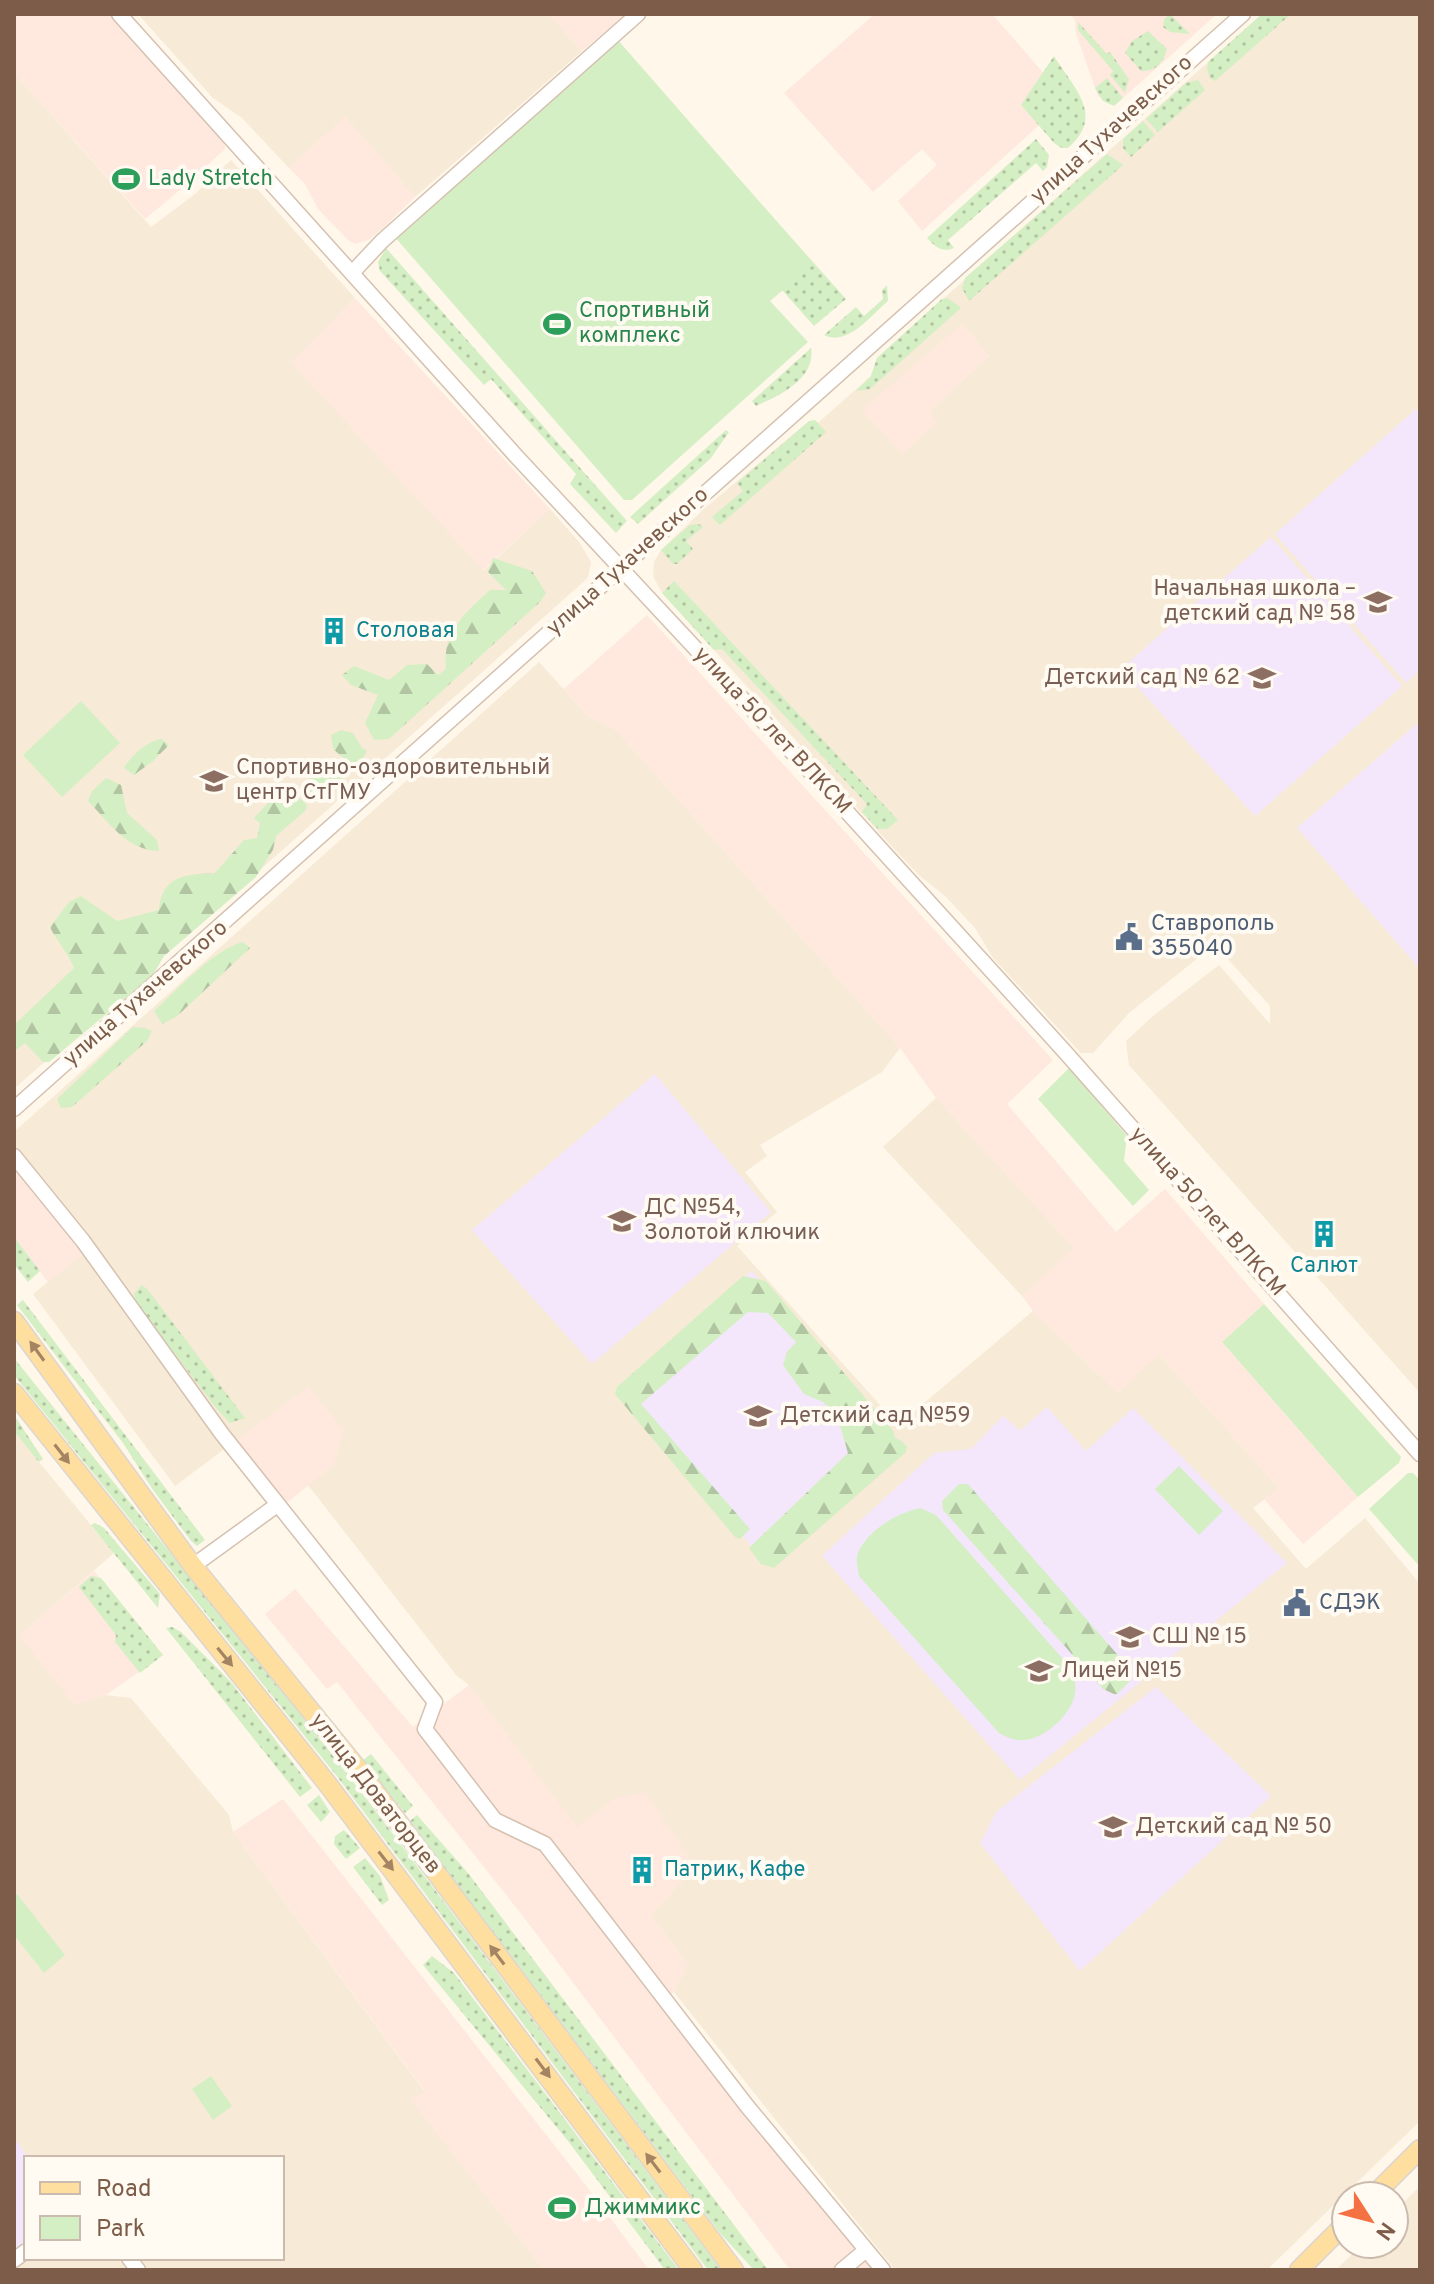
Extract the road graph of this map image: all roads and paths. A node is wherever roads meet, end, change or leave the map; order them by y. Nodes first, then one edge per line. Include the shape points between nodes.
1 (119, 14) edge
2 (638, 14) edge
3 (1243, 14) edge
4 (352, 273) junction
5 (621, 570) junction
6 (14, 1109) edge
7 (14, 1156) edge
8 (14, 1321) edge
9 (14, 1393) edge
10 (1420, 1454) edge
11 (277, 1505) junction
12 (193, 1566) junction
13 (1420, 2149) edge
14 (1389, 2180) edge
15 (1330, 2239) edge
16 (866, 2250) junction
17 (693, 2270) edge
18 (734, 2270) edge
19 (842, 2270) edge
20 (883, 2270) edge
21 (1299, 2270) edge

1 - 4 street, улица 50 лет ВЛКСМ
2 - 4 street
3 - 5 street, улица Тухачевского
4 - 5 street, улица 50 лет ВЛКСМ
5 - 6 street, улица Тухачевского
5 - 10 street, улица 50 лет ВЛКСМ via 1066,1053
7 - 11 street
12 -> 8 main road, улица Доваторцев
9 -> 17 main road, улица Доваторцев via 326,1782
11 - 12 street
11 - 16 street via 435,1702 425,1729 495,1820 545,1844 747,2106
18 -> 12 main road, улица Доваторцев via 362,1774
13 - 14 main road
15 - 21 main road
16 - 19 street
16 - 20 street

